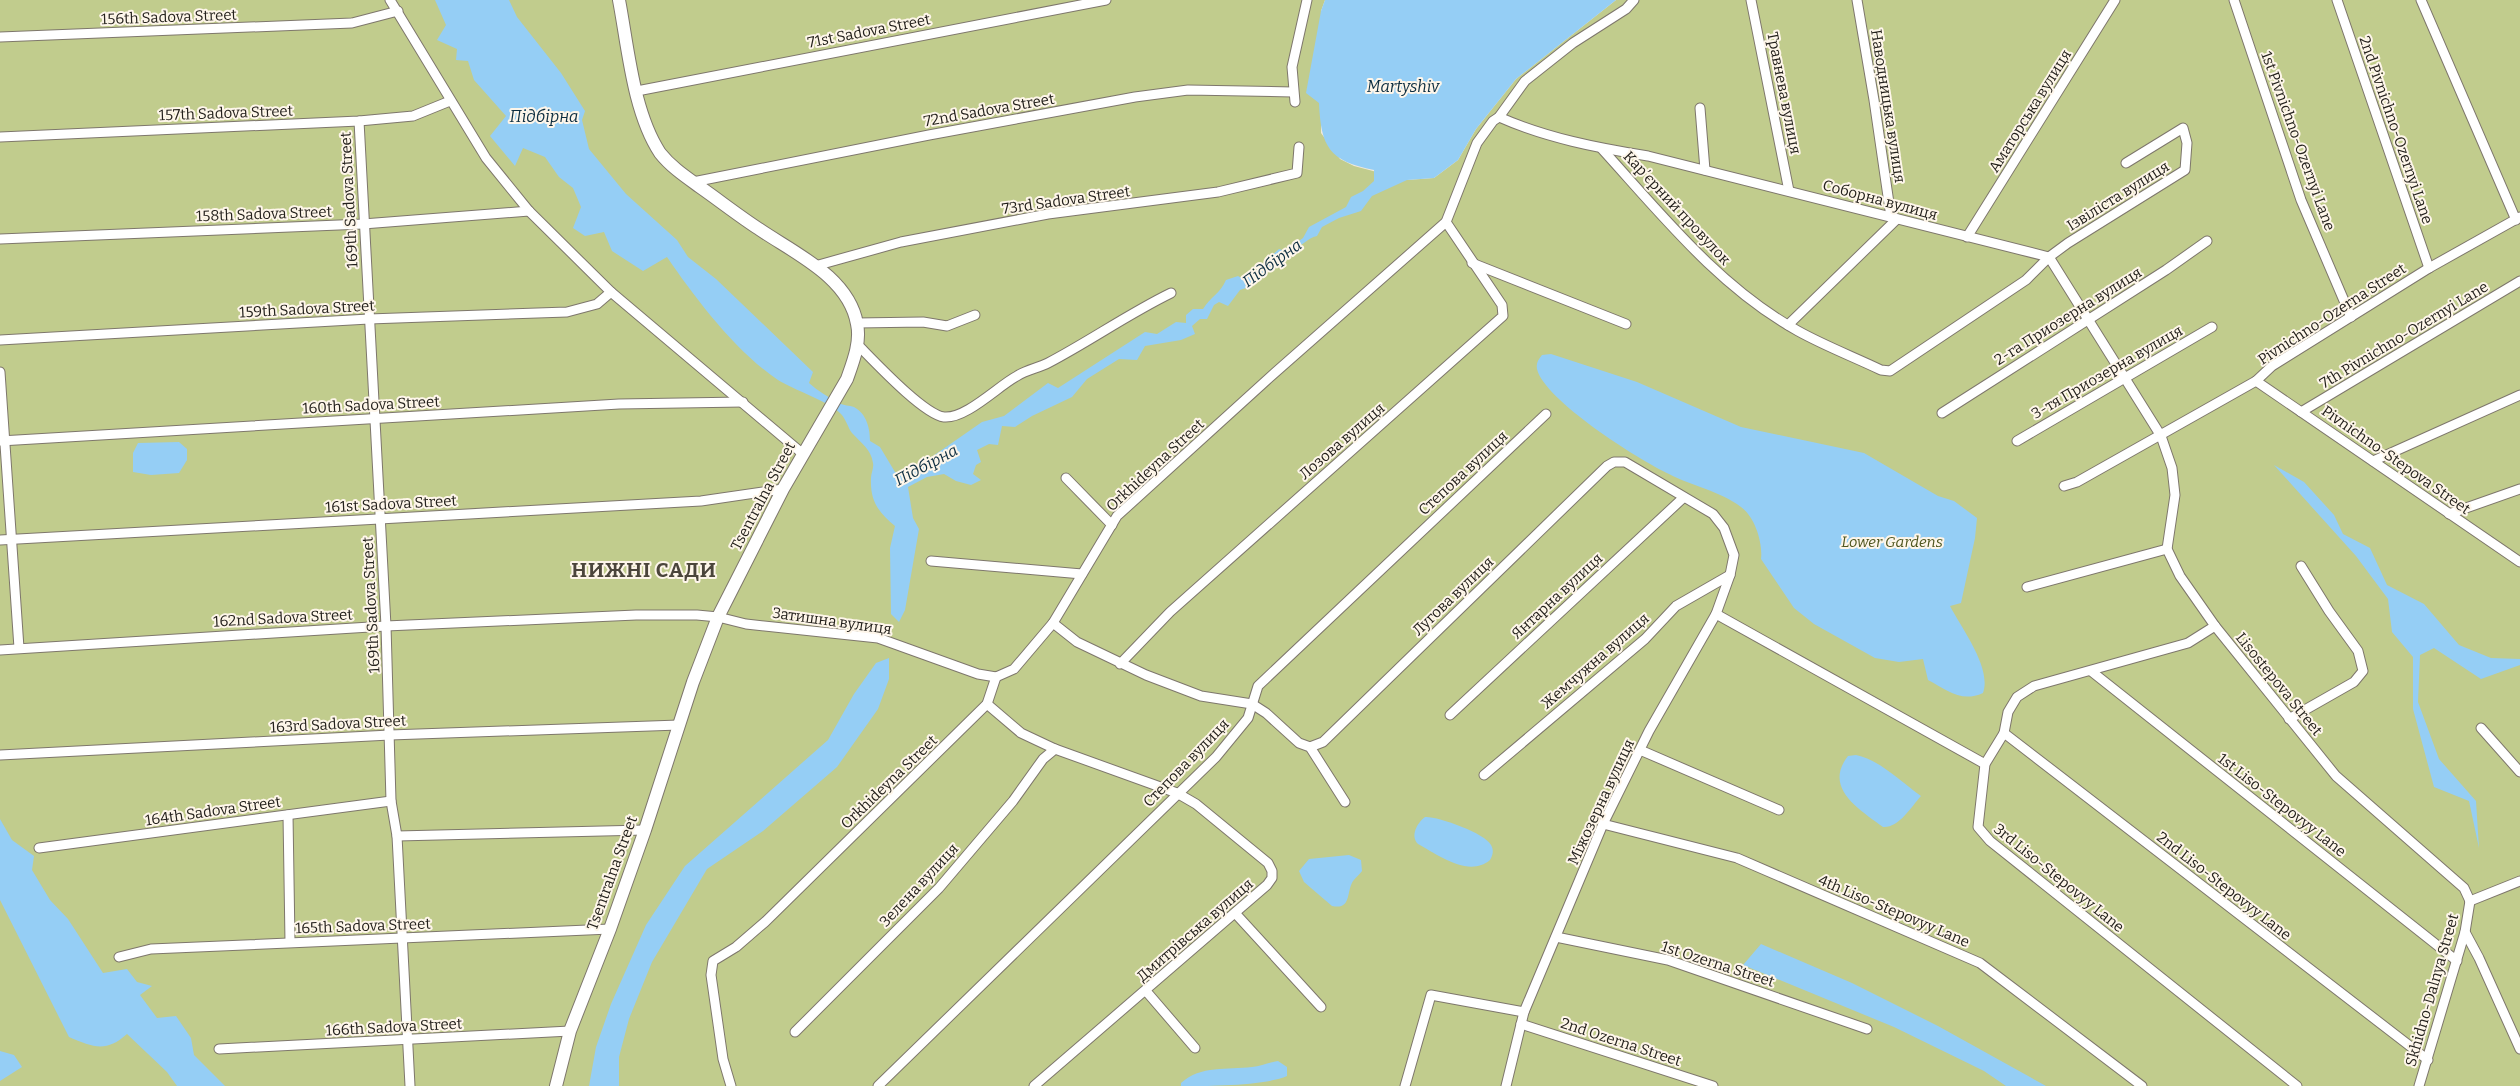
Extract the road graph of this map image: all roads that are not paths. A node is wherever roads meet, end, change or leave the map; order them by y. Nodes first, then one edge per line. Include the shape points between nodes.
1 (390, 0) edge
2 (619, 0) edge
3 (1106, 0) edge
4 (1307, 0) edge
5 (1634, 0) edge
6 (1751, 0) edge
7 (1856, 0) edge
8 (2115, 0) edge
9 (2234, 0) edge
10 (2337, 0) edge
11 (2421, 0) edge
12 (398, 11) junction
13 (0, 37) edge
14 (637, 91) junction
15 (1293, 92) junction
16 (450, 101) junction
17 (1294, 102) dead end
18 (1700, 108) dead end
19 (1500, 118) junction
20 (359, 122) junction
21 (0, 137) edge
22 (1299, 147) dead end
23 (1602, 149) junction
24 (2126, 163) dead end
25 (1705, 170) junction
26 (693, 182) junction
27 (1789, 191) junction
28 (529, 211) junction
29 (1894, 218) junction
30 (2518, 218) edge
31 (1446, 222) junction
32 (363, 224) junction
33 (1966, 236) junction
34 (0, 239) edge
35 (2208, 241) dead end
36 (2049, 256) junction
37 (1472, 263) junction
38 (815, 266) junction
39 (2429, 268) junction
40 (2520, 281) edge
41 (611, 292) junction
42 (1171, 293) dead end
43 (975, 315) dead end
44 (2351, 317) junction
45 (369, 319) junction
46 (2088, 319) junction
47 (857, 323) junction
48 (1626, 324) dead end
49 (1788, 324) junction
50 (2212, 327) dead end
51 (0, 340) edge
52 (857, 344) junction
53 (0, 372) edge
54 (2124, 377) junction
55 (2256, 381) junction
56 (2520, 395) edge
57 (743, 402) junction
58 (2302, 412) junction
59 (1942, 413) dead end
60 (1546, 414) dead end
61 (374, 419) junction
62 (2161, 436) junction
63 (3, 441) edge
64 (2017, 441) dead end
65 (803, 454) junction
66 (2373, 461) junction
67 (1066, 478) dead end
68 (2064, 486) dead end
69 (784, 489) junction
70 (2520, 489) edge
71 (1683, 498) junction
72 (2449, 514) junction
73 (380, 519) junction
74 (1112, 525) junction
75 (0, 540) edge
76 (12, 540) junction
77 (2167, 549) junction
78 (931, 561) dead end
79 (2520, 562) edge
80 (2301, 566) dead end
81 (1082, 574) junction
82 (1730, 575) junction
83 (2027, 586) dead end
84 (1716, 614) junction
85 (718, 616) junction
86 (1053, 623) junction
87 (386, 626) junction
88 (2215, 626) junction
89 (19, 648) junction
90 (0, 650) edge
91 (1120, 664) junction
92 (2091, 671) junction
93 (996, 677) junction
94 (987, 704) junction
95 (1252, 704) junction
96 (1450, 715) dead end
97 (2288, 719) junction
98 (678, 725) junction
99 (2481, 728) dead end
100 (2004, 733) junction
101 (390, 735) junction
102 (1310, 747) junction
103 (1055, 749) junction
104 (1640, 750) junction
105 (0, 755) edge
106 (1984, 764) junction
107 (2520, 772) edge
108 (1484, 775) dead end
109 (1177, 793) junction
110 (391, 801) junction
111 (1345, 802) dead end
112 (1779, 810) dead end
113 (288, 815) junction
114 (1603, 824) junction
115 (645, 830) junction
116 (397, 836) junction
117 (39, 848) dead end
118 (2520, 880) edge
119 (2470, 901) junction
120 (1235, 913) junction
121 (610, 929) junction
122 (2465, 932) junction
123 (1556, 937) junction
124 (402, 938) junction
125 (290, 942) junction
126 (119, 957) dead end
127 (2457, 961) junction
128 (1146, 991) junction
129 (1321, 1007) dead end
130 (1524, 1012) junction
131 (1520, 1024) junction
132 (1867, 1029) dead end
133 (570, 1031) junction
134 (795, 1032) dead end
135 (407, 1040) junction
136 (1195, 1048) dead end
137 (220, 1049) dead end
138 (2520, 1049) edge
139 (2428, 1060) junction
140 (410, 1086) edge
141 (556, 1086) edge
142 (731, 1086) edge
143 (878, 1086) edge
144 (1034, 1086) edge
145 (1405, 1086) edge
146 (1506, 1086) edge
147 (1714, 1086) edge
148 (2142, 1086) edge
149 (2297, 1086) edge
150 (2419, 1086) edge

1 - 12 street
2 - 14 street, Tsentralna Street
3 - 14 street, 71st Sadova Street
4 - 15 street via 1292,67
5 - 19 street, Orkhideyna Street via 1525,81
6 - 27 street, Травнева вулиця
7 - 29 street, Наводницька вулиця
8 - 33 street, Аматорська вулиця
9 - 44 street, 1st Pivnichno-Ozernyi Lane via 2301,200
10 - 39 street, 2nd Pivnichno-Ozernyi Lane
11 - 30 street
12 - 13 street, 156th Sadova Street via 352,23
12 - 16 street
14 - 26 street, Tsentralna Street via 650,135 661,154
15 - 17 street
15 - 26 street, 72nd Sadova Street via 1188,90 1135,97
16 - 20 street, 157th Sadova Street via 413,116
16 - 28 street via 486,158
18 - 25 street
19 - 23 street, Соборна вулиця via 1521,127
19 - 31 street, Orkhideyna Street via 1477,143
20 - 21 street, 157th Sadova Street
20 - 32 street, 169th Sadova Street
22 - 38 street, 73rd Sadova Street via 1297,173 1279,178 1218,192 1048,214 901,242
23 - 25 street, Соборна вулиця
23 - 49 street, Карʼєрний провулок via 1716,272
24 - 36 street, Ізвіліста вулиця via 2183,128 2187,143 2186,170
25 - 27 street, Соборна вулиця
26 - 38 street, Tsentralna Street
27 - 29 street, Соборна вулиця
28 - 32 street, 158th Sadova Street
28 - 41 street
29 - 33 street, Соборна вулиця
29 - 49 street
30 - 39 street, Pivnichno-Ozerna Street
31 - 37 street, Лозова вулиця
31 - 74 street, Orkhideyna Street via 1269,378
32 - 34 street, 158th Sadova Street
32 - 45 street, 169th Sadova Street
33 - 36 street, Соборна вулиця
35 - 46 street, 2-га Приозерна вулиця
36 - 46 street
36 - 49 street, Карʼєрний провулок via 2026,280 1890,371 1881,370
37 - 48 street
37 - 91 street, Лозова вулиця via 1502,305 1503,316 1170,612
38 - 47 street, Tsentralna Street via 845,296
39 - 44 street, Pivnichno-Ozerna Street
40 - 58 street, 7th Pivnichno-Ozernyi Lane
41 - 45 street, 159th Sadova Street via 597,304 568,312
41 - 57 street
42 - 52 street via 1135,310 1048,364 1018,375 973,406 950,417 935,414 917,400
43 - 47 street via 947,326 922,322
44 - 55 street, Pivnichno-Ozerna Street via 2272,366
45 - 51 street, 159th Sadova Street
45 - 61 street, 169th Sadova Street
46 - 54 street
46 - 59 street, 2-га Приозерна вулиця
47 - 52 street, Tsentralna Street
50 - 54 street, 3-тя Приозерна вулиця
52 - 65 street, Tsentralna Street via 847,379
53 - 63 street
54 - 62 street
54 - 64 street, 3-тя Приозерна вулиця
55 - 58 street, Pivnichno-Stepova Street
55 - 62 street, Pivnichno-Ozerna Street
56 - 66 street
57 - 61 street, 160th Sadova Street via 619,404
57 - 65 street
58 - 66 street, Pivnichno-Stepova Street
60 - 95 street, Степова вулиця via 1258,686
61 - 63 street, 160th Sadova Street
61 - 73 street, 169th Sadova Street
62 - 68 street, Pivnichno-Ozerna Street
62 - 77 street via 2172,468 2175,495
63 - 76 street
65 - 69 street, Tsentralna Street
66 - 72 street, Pivnichno-Stepova Street
67 - 74 street
69 - 73 street, 161st Sadova Street via 701,501
69 - 85 street, Tsentralna Street
70 - 72 street
71 - 82 street, Міжозерна вулиця via 1713,514 1728,537 1734,555
71 - 96 street, Янтарна вулиця
71 - 102 street, Лугова вулиця via 1625,462 1607,466 1324,742
72 - 79 street, Pivnichno-Stepova Street
73 - 76 street, 161st Sadova Street
73 - 87 street, 169th Sadova Street
74 - 81 street, Orkhideyna Street
75 - 76 street, 161st Sadova Street
76 - 89 street
77 - 83 street
77 - 88 street, Lisostepova Street via 2180,576
78 - 81 street
80 - 97 street via 2358,651 2363,671 2354,682
81 - 86 street, Orkhideyna Street
82 - 84 street, Міжозерна вулиця
82 - 108 street, Жемчужна вулиця via 1676,606 1645,639
84 - 104 street, Міжозерна вулиця
84 - 106 street
85 - 87 street, 162nd Sadova Street via 636,615
85 - 93 street, Затишна вулиця via 746,624 878,638 978,674
85 - 98 street, Tsentralna Street
86 - 91 street via 1077,642
86 - 93 street, Orkhideyna Street via 1014,669
87 - 89 street, 162nd Sadova Street
87 - 101 street, 169th Sadova Street
88 - 92 street via 2188,643
88 - 97 street, Lisostepova Street
89 - 90 street, 162nd Sadova Street
91 - 95 street via 1201,696
92 - 100 street via 2034,686 2017,697 2008,712
92 - 127 street, 1st Liso-Stepovyy Lane
93 - 94 street, Orkhideyna Street
94 - 103 street, Дмитрівська вулиця via 1021,733
94 - 142 street, Orkhideyna Street via 765,922 714,962 711,975
95 - 102 street via 1299,743
95 - 109 street, Степова вулиця via 1248,718 1216,756
97 - 119 street, Lisostepova Street via 2336,776 2464,888
98 - 101 street, 163rd Sadova Street
98 - 115 street, Tsentralna Street
99 - 107 street
100 - 106 street
100 - 139 street, 2nd Liso-Stepovyy Lane
101 - 105 street, 163rd Sadova Street
101 - 110 street, 169th Sadova Street
102 - 111 street
103 - 109 street, Дмитрівська вулиця
103 - 134 street, Зелена вулиця via 1043,759 1013,801 939,888
104 - 112 street
104 - 114 street, Міжозерна вулиця
106 - 149 street, 3rd Liso-Stepovyy Lane via 1978,827 1990,841
109 - 120 street, Дмитрівська вулиця via 1254,850 1272,871 1267,886
109 - 143 street, Степова вулиця
110 - 113 street, 164th Sadova Street
110 - 116 street, 169th Sadova Street
113 - 117 street, 164th Sadova Street
113 - 125 street
114 - 123 street, Міжозерна вулиця
114 - 148 street, 4th Liso-Stepovyy Lane via 1737,858 1980,962
115 - 116 street
115 - 121 street, Tsentralna Street
116 - 124 street, 169th Sadova Street
118 - 119 street
119 - 122 street, Skhidno-Dalnya Street
120 - 128 street, Дмитрівська вулиця
120 - 129 street
121 - 124 street, 165th Sadova Street
121 - 133 street, Tsentralna Street
122 - 127 street, Skhidno-Dalnya Street
122 - 138 street
123 - 130 street, Міжозерна вулиця
123 - 132 street, 1st Ozerna Street via 1668,960
124 - 125 street, 165th Sadova Street
124 - 135 street, 169th Sadova Street
125 - 126 street, 165th Sadova Street via 151,949
127 - 139 street, Skhidno-Dalnya Street
128 - 136 street
128 - 144 street, Дмитрівська вулиця
130 - 131 street, Міжозерна вулиця
130 - 145 street via 1431,995
131 - 146 street, Міжозерна вулиця
131 - 147 street, 2nd Ozerna Street
133 - 135 street, 166th Sadova Street
133 - 141 street, Tsentralna Street
135 - 137 street, 166th Sadova Street
135 - 140 street, 169th Sadova Street
139 - 150 street, Skhidno-Dalnya Street

